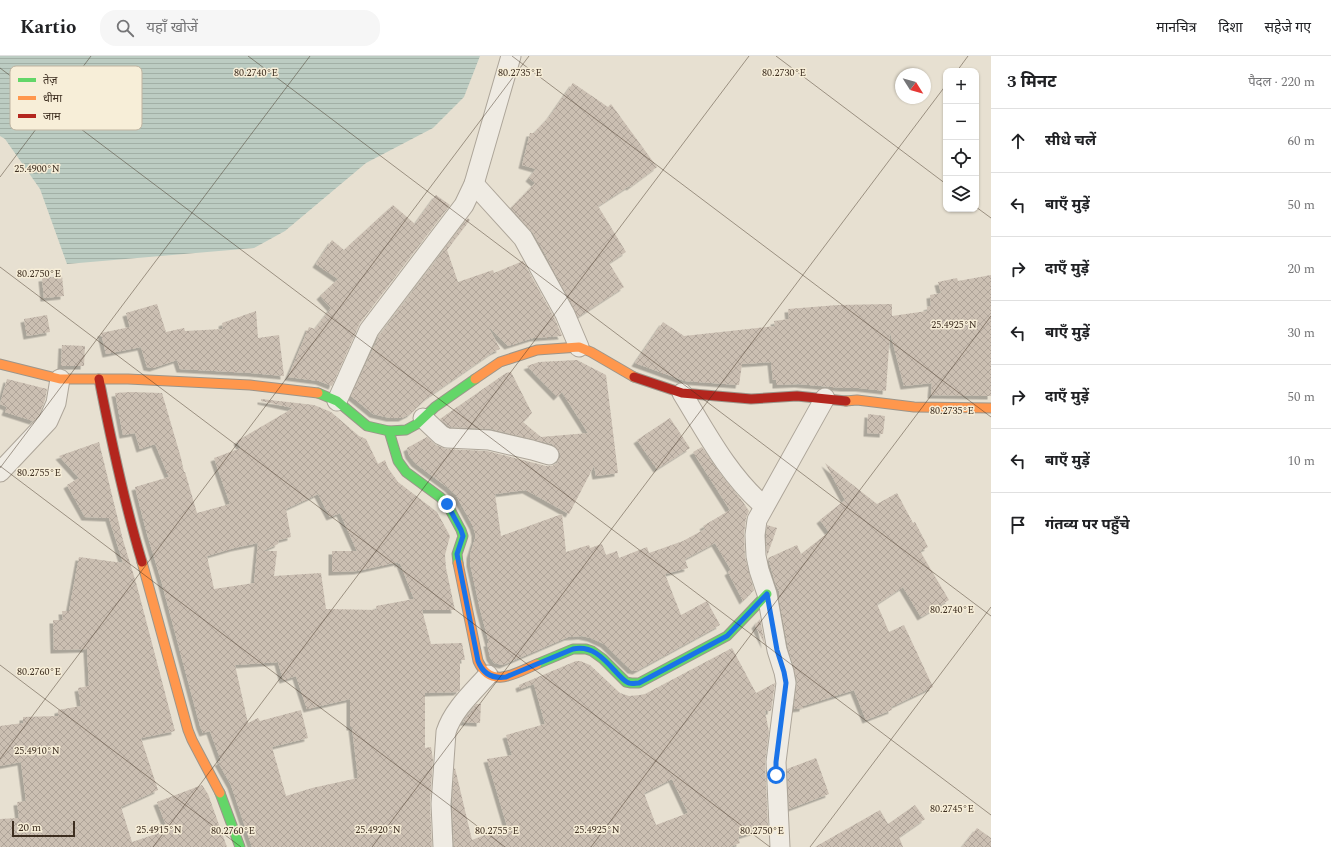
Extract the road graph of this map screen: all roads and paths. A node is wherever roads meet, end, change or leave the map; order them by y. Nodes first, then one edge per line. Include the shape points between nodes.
1 (511, 56) edge
2 (474, 184) junction
3 (579, 347) junction
4 (0, 364) edge
5 (60, 379) junction
6 (99, 379) junction
7 (682, 393) junction
8 (825, 398) junction
9 (337, 401) junction
10 (991, 408) edge
11 (423, 418) junction
12 (389, 431) junction
13 (549, 455) dead end
14 (0, 472) edge
15 (764, 506) junction
16 (767, 594) junction
17 (488, 675) junction
18 (240, 847) edge
19 (443, 847) edge
20 (780, 847) edge

1 - 2 street
2 - 3 street via 523,238 563,309
2 - 9 street via 464,205 369,330
3 - 7 street via 632,376
3 - 11 street via 537,350 500,362 435,406
4 - 5 street
5 - 6 street
5 - 14 street via 56,403 48,421
6 - 9 street via 250,385 317,393
6 - 18 street via 135,537 188,730 219,789
7 - 8 street via 751,399 797,396
7 - 15 street via 723,461 752,496
8 - 10 street via 914,407
8 - 15 street
9 - 12 street via 367,426
11 - 12 street via 406,430
11 - 13 street via 447,438 494,440
12 - 17 street via 402,467 447,504 461,530 463,536 457,554 458,565 478,661 481,669
15 - 16 street via 757,520 755,535 756,556
16 - 17 street via 727,636 639,683 629,683 593,650 580,648 506,677
16 - 20 street via 786,683 776,762
17 - 19 street via 455,713 446,732 441,804

